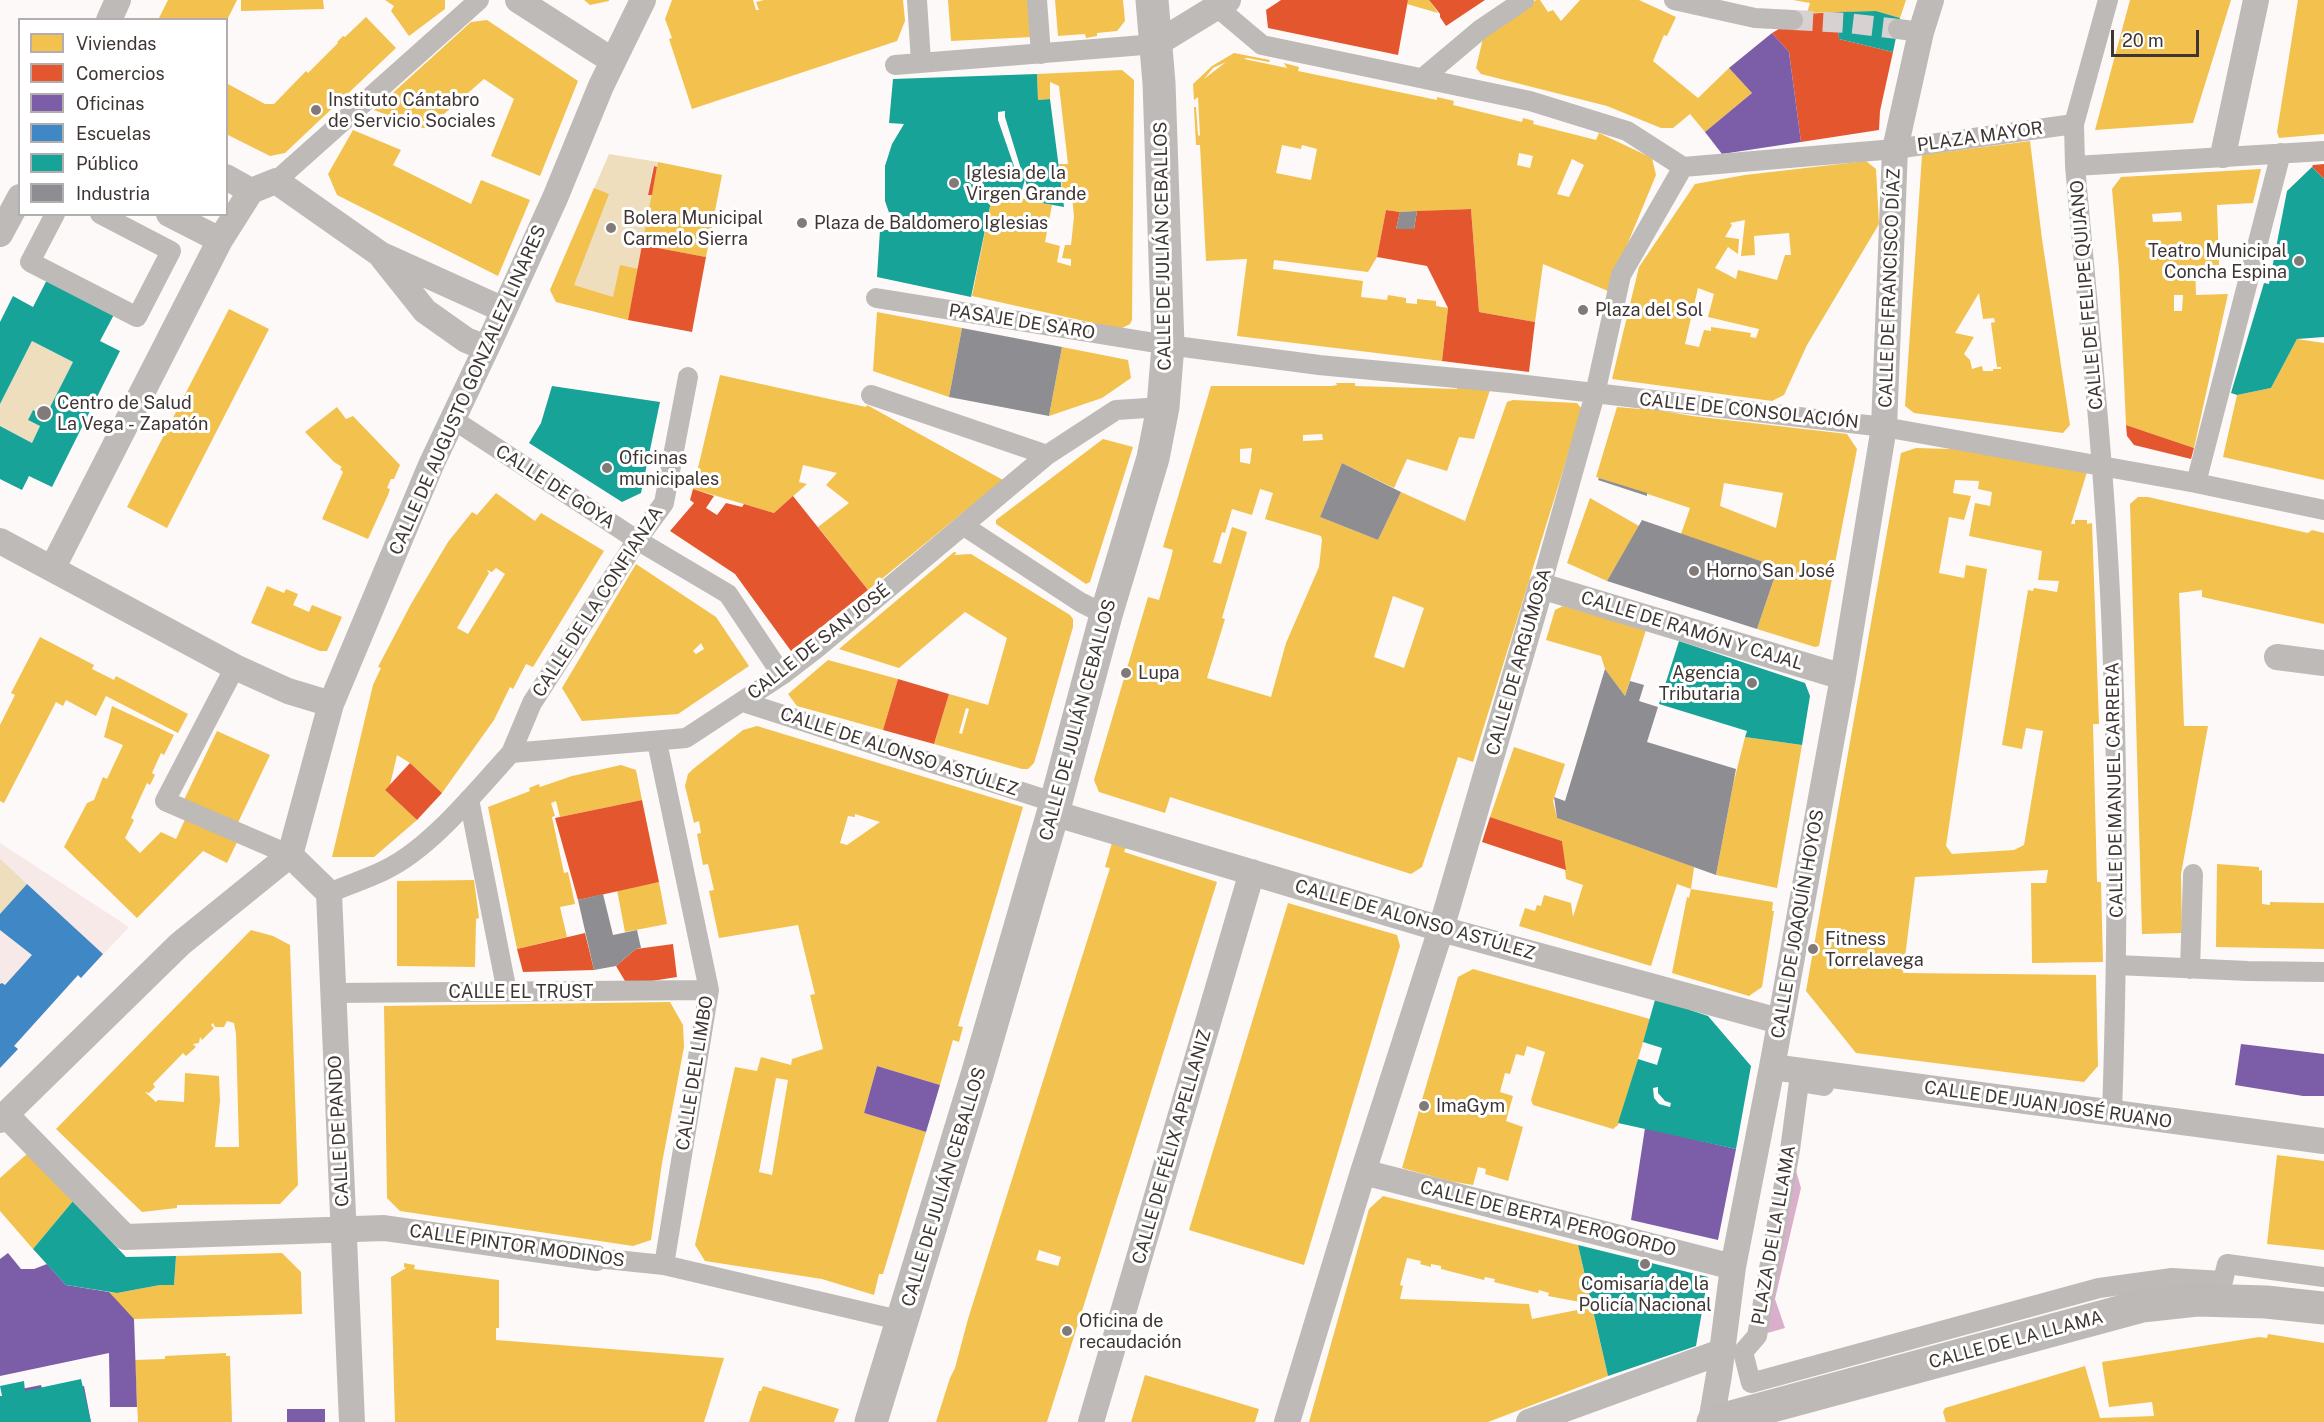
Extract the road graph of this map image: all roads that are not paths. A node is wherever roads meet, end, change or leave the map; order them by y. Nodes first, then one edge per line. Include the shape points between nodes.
1 (118, 0) edge
2 (479, 0) edge
3 (518, 0) edge
4 (643, 0) edge
5 (917, 0) edge
6 (1037, 0) edge
7 (1152, 0) edge
8 (1524, 0) edge
9 (1674, 0) edge
10 (1931, 0) edge
11 (2108, 0) edge
12 (2256, 0) edge
13 (1223, 4) edge
14 (109, 18) edge
15 (1793, 20) tunnel mouth
16 (1156, 44) junction
17 (1041, 54) junction
18 (613, 62) junction
19 (921, 62) junction
20 (895, 65) dead end
21 (1424, 77) junction
22 (2074, 124) junction
23 (1895, 149) junction
24 (2324, 151) edge
25 (2282, 153) junction
26 (2223, 156) junction
27 (2075, 166) junction
28 (1683, 167) junction
29 (228, 178) edge
30 (276, 181) junction
31 (251, 191) junction
32 (18, 200) edge
33 (54, 216) edge
34 (104, 216) edge
35 (173, 216) edge
36 (0, 234) edge
37 (220, 240) junction
38 (380, 254) junction
39 (876, 298) dead end
40 (504, 310) junction
41 (1168, 345) junction
42 (486, 348) junction
43 (688, 377) dead end
44 (871, 394) dead end
45 (1595, 394) junction
46 (1163, 407) junction
47 (454, 420) junction
48 (1884, 427) junction
49 (1047, 455) junction
50 (2102, 465) junction
51 (2196, 483) junction
52 (2324, 510) edge
53 (964, 526) junction
54 (637, 540) junction
55 (0, 541) edge
56 (53, 567) junction
57 (1541, 586) junction
58 (1106, 615) junction
59 (2277, 657) dead end
60 (2324, 663) edge
61 (235, 667) junction
62 (782, 675) junction
63 (1843, 677) junction
64 (743, 702) junction
65 (331, 704) junction
66 (657, 742) junction
67 (511, 753) junction
68 (469, 799) junction
69 (1054, 808) junction
70 (290, 855) junction
71 (1252, 872) junction
72 (2193, 874) dead end
73 (329, 893) junction
74 (1441, 929) junction
75 (2117, 965) junction
76 (2190, 969) junction
77 (2324, 972) edge
78 (709, 990) junction
79 (507, 992) junction
80 (333, 993) junction
81 (1779, 1021) junction
82 (1772, 1067) junction
83 (2112, 1114) junction
84 (3, 1117) edge
85 (2324, 1141) edge
86 (2324, 1148) edge
87 (1363, 1172) junction
88 (344, 1228) junction
89 (597, 1258) joint
90 (664, 1265) junction
91 (1733, 1266) junction
92 (2324, 1277) edge
93 (2324, 1308) edge
94 (903, 1321) junction
95 (1721, 1352) junction
96 (352, 1422) edge
97 (871, 1422) edge
98 (1091, 1422) edge
99 (1287, 1422) edge
100 (1529, 1422) edge
101 (1712, 1422) edge

1 - 14 street
2 - 30 street
3 - 18 street
4 - 18 street, CALLE DE AUGUSTO GONZALEZ LINARES
5 - 19 street
6 - 17 street
7 - 16 highway, CALLE DE JULIÁN CEBALLOS
8 - 21 street via 1481,29
9 - 15 street via 1755,18
10 - 23 street, PLAZA MAYOR via 1909,31
11 - 22 street, CALLE DE FELIPE QUIJANO
12 - 26 street
13 - 16 street
13 - 21 street via 1262,45
16 - 17 street
16 - 41 highway, CALLE DE JULIÁN CEBALLOS
17 - 19 street
18 - 40 street, CALLE DE AUGUSTO GONZALEZ LINARES
19 - 20 street
21 - 28 street via 1530,101 1628,131
22 - 23 street, PLAZA MAYOR
22 - 27 street, CALLE DE FELIPE QUIJANO
23 - 28 street
23 - 48 street, CALLE DE FRANCISCO DÍAZ
24 - 25 street
25 - 26 street
25 - 51 street
26 - 27 street
27 - 50 street, CALLE DE FELIPE QUIJANO
28 - 45 street via 1621,275
29 - 31 street
30 - 31 street
30 - 38 street
31 - 37 street
32 - 36 street
33 - 34 street via 30,262 137,317 171,251
35 - 37 street
37 - 56 street
38 - 40 street
38 - 42 street via 425,311 466,340
39 - 41 street, PASAJE DE SARO
40 - 42 street, CALLE DE AUGUSTO GONZALEZ LINARES
41 - 45 street, CALLE DE CONSOLACIÓN
41 - 46 highway, CALLE DE JULIÁN CEBALLOS
42 - 47 street, CALLE DE AUGUSTO GONZALEZ LINARES
43 - 54 street, CALLE DE LA CONFIANZA via 664,503
44 - 49 street
45 - 48 street, CALLE DE CONSOLACIÓN
45 - 57 street, CALLE DE ARGUMOSA
46 - 49 street via 1116,410
46 - 58 highway, CALLE DE JULIÁN CEBALLOS via 1153,458
47 - 54 street, CALLE DE GOYA
47 - 65 street, CALLE DE AUGUSTO GONZALEZ LINARES via 431,465
48 - 50 street, CALLE DE CONSOLACIÓN
48 - 63 street, CALLE DE JOAQUÍN HOYOS
49 - 53 street, CALLE DE SAN JOSÉ
50 - 51 street, CALLE DE CONSOLACIÓN
50 - 75 street, CALLE DE MANUEL CARRERA via 2113,666
51 - 52 street, CALLE DE CONSOLACIÓN
53 - 58 street
53 - 62 street, CALLE DE SAN JOSÉ
54 - 62 street, CALLE DE GOYA via 729,594
54 - 67 street, CALLE DE LA CONFIANZA via 532,703
55 - 56 street
56 - 61 street
57 - 63 street, CALLE DE RAMÓN Y CAJAL
57 - 74 street, CALLE DE ARGUMOSA
58 - 69 highway, CALLE DE JULIÁN CEBALLOS
59 - 60 street
61 - 65 street
61 - 70 street via 165,801
62 - 64 street, CALLE DE SAN JOSÉ
63 - 81 street, CALLE DE JOAQUÍN HOYOS
64 - 66 street, CALLE DE SAN JOSÉ via 686,738
64 - 69 street, CALLE DE ALONSO ASTÚLEZ
65 - 70 street, CALLE DE AUGUSTO GONZALEZ LINARES
66 - 67 street, CALLE DE SAN JOSÉ
66 - 78 street, CALLE DEL LIMBO
67 - 68 street
68 - 73 street via 414,851 387,870
68 - 79 street
69 - 71 street, CALLE DE ALONSO ASTÚLEZ
69 - 94 highway, CALLE DE JULIÁN CEBALLOS
70 - 73 street
70 - 84 street via 180,944
71 - 74 street, CALLE DE ALONSO ASTÚLEZ
71 - 98 street, CALLE DE FÉLIX APELLANIZ
72 - 76 street
73 - 80 street, CALLE DE PANDO
74 - 81 street, CALLE DE ALONSO ASTÚLEZ
74 - 87 street
75 - 76 street
75 - 83 street, CALLE DE MANUEL CARRERA
76 - 77 street
78 - 79 street, CALLE EL TRUST
78 - 90 street, CALLE DEL LIMBO
79 - 80 street, CALLE EL TRUST
80 - 88 street, CALLE DE PANDO
81 - 82 street, CALLE DE JOAQUÍN HOYOS
82 - 83 street, CALLE DE JUAN JOSÉ RUANO
82 - 91 street, CALLE DE JOAQUÍN HOYOS
83 - 85 street, CALLE DE JUAN JOSÉ RUANO
84 - 88 street, CALLE PINTOR MODINOS via 125,1237
86 - 92 street, PLAZA DE LA LLAMA via 2116,1125 1799,1082 1757,1336 1743,1352 1751,1383 2099,1288 2172,1278 2223,1281 2227,1264
87 - 91 street, CALLE DE BERTA PEROGORDO
87 - 99 street
88 - 89 street, CALLE PINTOR MODINOS via 384,1228
88 - 96 street, CALLE DE PANDO
89 - 90 street, CALLE PINTOR MODINOS
90 - 94 street, CALLE PINTOR MODINOS
91 - 95 street, CALLE DE JOAQUÍN HOYOS
93 - 101 main road, CALLE DE LA LLAMA via 2197,1300 2142,1306
94 - 97 highway, CALLE DE JULIÁN CEBALLOS
95 - 100 street
95 - 101 street, CALLE DE JOAQUÍN HOYOS

